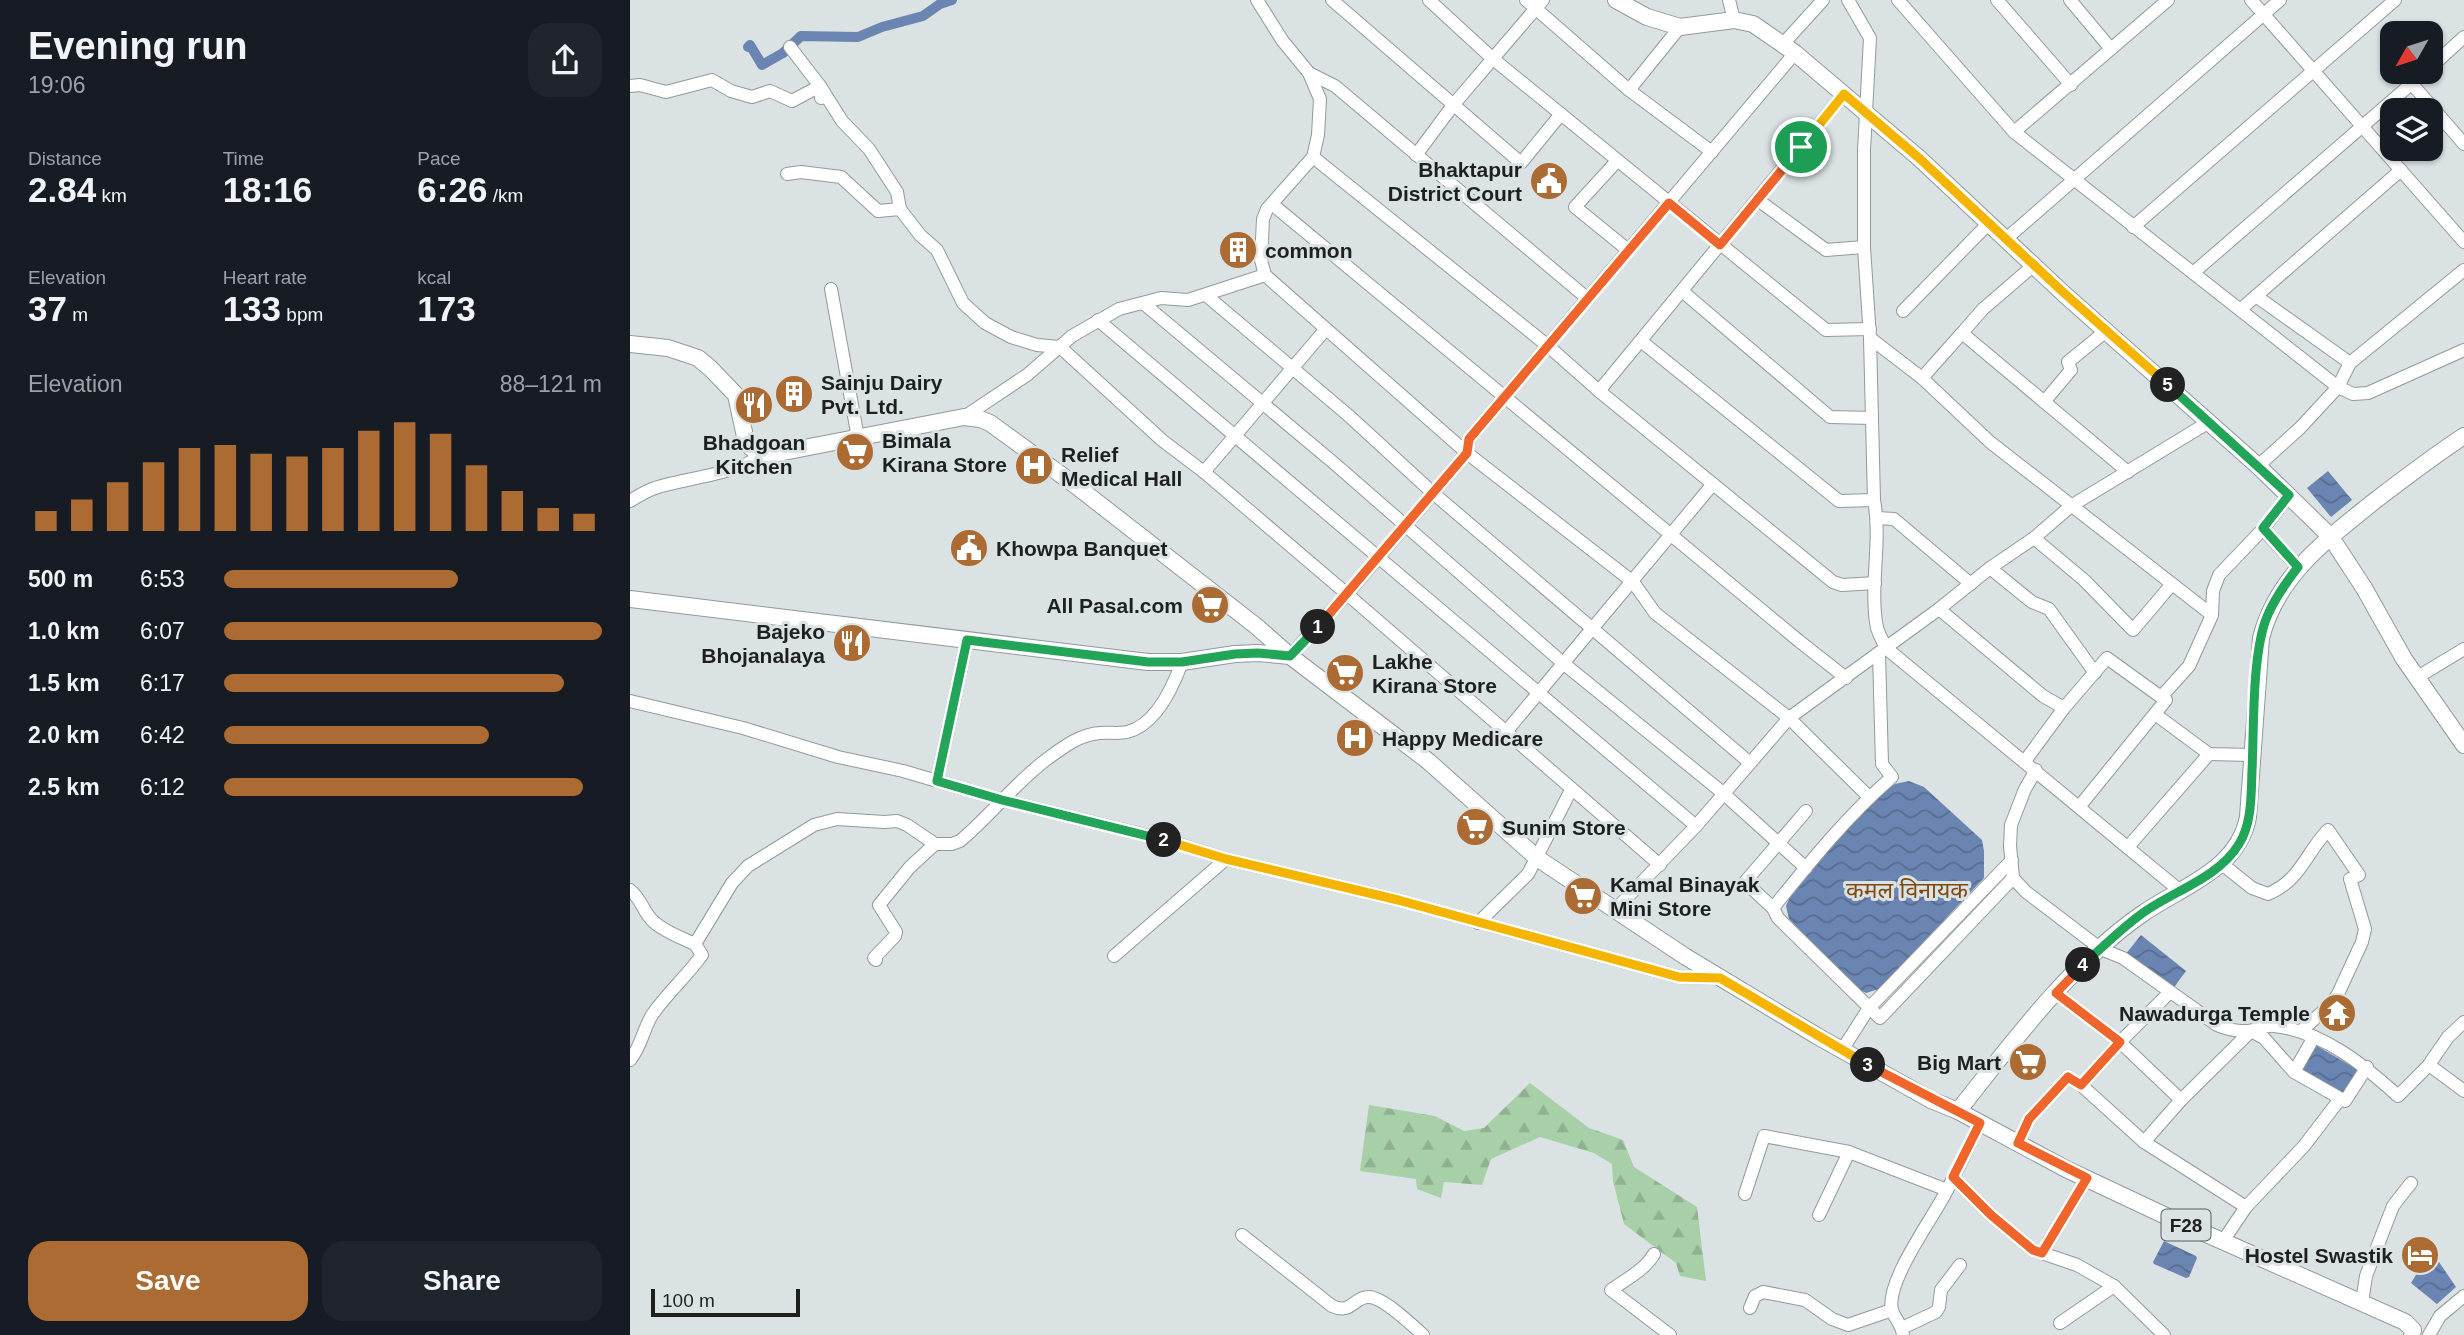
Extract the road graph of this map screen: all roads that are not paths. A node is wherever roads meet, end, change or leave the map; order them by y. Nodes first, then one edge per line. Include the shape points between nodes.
1 (1332, 0) edge
2 (1429, 0) edge
3 (1616, 0) edge
4 (1729, 0) edge
5 (1823, 0) edge
6 (1848, 0) edge
7 (1898, 0) edge
8 (1997, 0) edge
9 (2070, 0) edge
10 (2251, 0) edge
11 (2280, 0) edge
12 (2395, 0) edge
13 (1260, 1) edge
14 (1535, 3) edge
15 (2158, 3) edge
16 (2264, 14) junction
17 (1734, 20) junction
18 (1680, 26) junction
19 (2464, 37) edge
20 (790, 47) dead end
21 (1789, 49) junction
22 (2111, 49) junction
23 (2443, 56) edge
24 (1492, 58) junction
25 (2314, 71) junction
26 (1309, 74) junction
27 (2411, 84) edge
28 (2413, 84) edge
29 (2071, 85) junction
30 (630, 86) edge
31 (1629, 90) junction
32 (820, 92) junction
33 (1844, 94) junction
34 (1454, 104) junction
35 (1866, 112) junction
36 (1561, 114) junction
37 (2362, 127) junction
38 (2014, 132) junction
39 (2464, 144) edge
40 (1712, 152) junction
41 (1416, 155) junction
42 (1313, 158) junction
43 (1617, 161) junction
44 (2401, 170) junction
45 (787, 174) dead end
46 (2075, 180) junction
47 (1758, 200) junction
48 (1669, 203) junction
49 (1272, 204) junction
50 (900, 209) junction
51 (1989, 223) junction
52 (2133, 226) junction
53 (2007, 238) junction
54 (2464, 242) edge
55 (1720, 245) junction
56 (1864, 247) junction
57 (1628, 250) junction
58 (2034, 265) junction
59 (2464, 270) edge
60 (2193, 274) junction
61 (1265, 275) junction
62 (831, 289) dead end
63 (1682, 291) junction
64 (1207, 296) junction
65 (2256, 296) junction
66 (1588, 299) junction
67 (1143, 303) junction
68 (2241, 309) junction
69 (1903, 311) dead end
70 (1098, 320) junction
71 (1325, 330) junction
72 (2106, 331) junction
73 (1870, 333) junction
74 (1962, 333) junction
75 (1641, 341) junction
76 (630, 344) edge
77 (1548, 346) junction
78 (1060, 347) junction
79 (2464, 350) edge
80 (2350, 363) junction
81 (1292, 370) junction
82 (1922, 378) junction
83 (2338, 387) junction
84 (1599, 391) junction
85 (1505, 398) junction
86 (2044, 402) junction
87 (1262, 405) junction
88 (964, 417) junction
89 (1872, 418) junction
90 (2210, 422) junction
91 (1233, 435) junction
92 (2464, 436) edge
93 (858, 438) junction
94 (761, 453) junction
95 (1467, 453) junction
96 (2258, 466) junction
97 (1203, 472) junction
98 (2128, 472) junction
99 (1713, 484) junction
100 (1433, 494) junction
101 (2289, 495) junction
102 (630, 500) edge
103 (1874, 500) junction
104 (2071, 506) junction
105 (1877, 517) junction
106 (1406, 526) junction
107 (2263, 528) junction
108 (1672, 535) junction
109 (2330, 536) junction
110 (2034, 538) junction
111 (1380, 556) junction
112 (2298, 567) junction
113 (1990, 568) junction
114 (1633, 582) junction
115 (1875, 583) junction
116 (1971, 583) junction
117 (2172, 584) junction
118 (1348, 594) junction
119 (630, 599) edge
120 (1939, 609) junction
121 (2212, 615) junction
122 (1593, 629) junction
123 (967, 640) junction
124 (2464, 649) edge
125 (1883, 650) junction
126 (1290, 656) junction
127 (1182, 662) junction
128 (1563, 663) junction
129 (2095, 673) junction
130 (1846, 677) junction
131 (2416, 678) junction
132 (1538, 693) junction
133 (2161, 697) junction
134 (630, 701) edge
135 (2063, 708) junction
136 (2155, 714) junction
137 (1788, 718) junction
138 (1504, 733) junction
139 (2464, 745) edge
140 (2209, 754) junction
141 (2252, 755) junction
142 (2025, 761) junction
143 (1749, 762) junction
144 (2036, 770) junction
145 (937, 781) junction
146 (1571, 790) junction
147 (1723, 793) junction
148 (1868, 797) junction
149 (1002, 800) junction
150 (2079, 807) junction
151 (1806, 811) dead end
152 (1696, 826) junction
153 (935, 844) junction
154 (1779, 844) junction
155 (2128, 847) junction
156 (1537, 858) junction
157 (1226, 859) junction
158 (2012, 860) junction
159 (2222, 864) junction
160 (1660, 865) junction
161 (1806, 868) junction
162 (2013, 878) junction
163 (630, 890) edge
164 (2179, 890) junction
165 (1773, 908) junction
166 (1615, 910) junction
167 (1478, 923) junction
168 (695, 944) junction
169 (2101, 949) junction
170 (1114, 956) dead end
171 (876, 960) dead end
172 (1720, 978) junction
173 (2170, 992) junction
174 (2056, 993) junction
175 (1869, 1008) junction
176 (2464, 1022) edge
177 (2251, 1031) junction
178 (2307, 1034) junction
179 (2120, 1042) junction
180 (1842, 1051) junction
181 (630, 1060) edge
182 (2429, 1065) junction
183 (2367, 1068) junction
184 (2294, 1072) junction
185 (2081, 1085) junction
186 (2464, 1091) edge
187 (2340, 1099) junction
188 (2181, 1100) junction
189 (1958, 1111) junction
190 (1980, 1123) junction
191 (2144, 1142) junction
192 (2018, 1143) junction
193 (1849, 1152) junction
194 (1953, 1177) junction
195 (2087, 1178) junction
196 (2412, 1183) dead end
197 (1947, 1190) junction
198 (1745, 1194) dead end
199 (2246, 1208) junction
200 (1819, 1215) dead end
201 (1242, 1235) dead end
202 (2223, 1241) junction
203 (2042, 1253) junction
204 (1654, 1254) dead end
205 (1960, 1265) dead end
206 (2114, 1286) junction
207 (2464, 1296) edge
208 (2362, 1302) junction
209 (1750, 1308) dead end
210 (1892, 1310) junction
211 (2060, 1323) dead end
212 (1903, 1331) edge
213 (2420, 1334) edge
214 (1423, 1335) edge
215 (1671, 1335) edge
216 (2164, 1335) edge

1 - 34 street
2 - 24 street
3 - 18 main road via 1647,17
4 - 17 street
5 - 21 street
6 - 35 street via 1870,38
7 - 38 street
8 - 29 street
9 - 22 street
10 - 16 street
11 - 16 street
12 - 25 street
13 - 26 street
14 - 24 street
14 - 31 street
15 - 22 street
16 - 25 street
16 - 46 street
17 - 18 main road
17 - 21 main road via 1753,24
18 - 31 street
19 - 23 street
20 - 32 street
21 - 33 main road
21 - 40 street
22 - 29 street
24 - 34 street
24 - 36 street
25 - 37 street
25 - 52 street
26 - 41 street via 1335,86
26 - 42 street via 1320,99
27 - 37 street
28 - 39 street
29 - 38 street
30 - 32 street via 666,92 712,80 752,97 770,91 792,100
31 - 40 street
32 - 50 street via 869,149 898,192
33 - 35 main road
33 - 47 street
34 - 36 street via 1521,163
34 - 41 street
35 - 51 main road
35 - 56 street
36 - 43 street
37 - 44 street
37 - 60 street
38 - 46 street
40 - 48 street
41 - 66 street
42 - 49 street
42 - 77 street
43 - 48 street
43 - 57 street via 1575,208
44 - 54 street
44 - 65 street
45 - 50 street via 841,177 878,211
46 - 52 street
46 - 53 street
47 - 55 street
47 - 56 street via 1826,250
48 - 55 street
48 - 57 street
49 - 61 street via 1263,219
49 - 85 street
50 - 78 street via 937,250 963,303 985,323 1011,337
51 - 53 main road
51 - 69 street
52 - 60 street
53 - 58 main road
55 - 63 street
55 - 73 street via 1826,330
56 - 73 street
57 - 66 street
58 - 72 main road
58 - 74 street
59 - 80 street
60 - 68 street
61 - 64 street
61 - 71 street
62 - 93 street
63 - 75 street
63 - 89 street via 1830,417
64 - 67 street
64 - 81 street
65 - 68 street
65 - 80 street
66 - 77 street
67 - 70 street
67 - 87 street
68 - 83 street
70 - 78 street
70 - 91 street
71 - 81 street
71 - 95 street
72 - 86 street via 2068,362 2071,370
72 - 90 main road
73 - 82 street
73 - 89 street
74 - 82 street
74 - 86 street
75 - 84 street
75 - 103 street via 1839,501
76 - 94 main road via 668,348 698,358 736,395 746,441
77 - 84 street
77 - 85 street
78 - 88 street
78 - 97 street
79 - 83 street via 2368,393 2353,394
80 - 83 street
81 - 87 street
81 - 100 street
82 - 104 street via 1990,442
83 - 96 street
84 - 99 street
85 - 95 street via 1469,439
85 - 108 street
86 - 98 street
87 - 91 street
87 - 106 street
88 - 93 main road
88 - 126 main road via 980,419 1012,437
89 - 103 street
90 - 96 main road
90 - 98 street
91 - 97 street
91 - 111 street
92 - 109 main road
93 - 94 main road
94 - 102 street via 756,460 655,488
95 - 100 street
95 - 114 street
96 - 101 main road
97 - 118 street
98 - 104 street
99 - 108 street
99 - 115 street via 1833,582
100 - 106 street
100 - 122 street
101 - 107 street
101 - 109 main road
103 - 105 street
104 - 110 street
104 - 117 street
105 - 115 street
105 - 116 street via 1895,519
106 - 111 street
106 - 128 street
107 - 112 street
107 - 121 street via 2219,575
108 - 114 street
108 - 130 street
109 - 112 main road
109 - 131 main road
110 - 113 street
110 - 117 street via 2133,630
111 - 118 street
111 - 132 street
112 - 141 main road via 2272,606 2262,638
113 - 116 street
113 - 129 street via 2020,594 2049,609
114 - 122 street
114 - 137 street via 1656,613
115 - 125 street
116 - 120 street
117 - 121 street
118 - 126 street
118 - 138 street
119 - 123 main road
120 - 125 street
120 - 135 street
121 - 133 street via 2189,666
122 - 128 street
122 - 143 street
123 - 127 main road via 1108,659
123 - 145 street
124 - 131 street
125 - 130 street
125 - 142 street
125 - 148 street via 1882,764 1892,777
126 - 127 main road via 1235,654
126 - 156 main road, F28 via 1428,761
127 - 149 street via 1176,680 1147,721 1125,733 1080,738 1044,761
128 - 132 street
128 - 147 street
129 - 133 street via 2107,658
129 - 135 street
130 - 137 street
131 - 139 main road
132 - 138 street
132 - 152 street
133 - 136 street via 2166,701
134 - 145 street
135 - 142 street
136 - 140 street
136 - 150 street
137 - 143 street
137 - 148 street
138 - 146 street
140 - 141 street
140 - 155 street
141 - 159 main road via 2246,828
142 - 144 street
143 - 147 street
144 - 150 street
144 - 158 street via 2011,825
145 - 149 street
146 - 156 street
146 - 160 street
147 - 152 street
147 - 154 street
148 - 161 street
149 - 153 street via 960,841
149 - 157 street
150 - 155 street
151 - 154 street
152 - 160 street
153 - 168 street via 897,821 837,819 814,825 748,866 732,883
153 - 171 street via 879,905 896,932
154 - 161 street
154 - 165 street via 1745,882
155 - 164 street
156 - 166 main road, F28
156 - 167 street via 1528,874
157 - 167 street
157 - 170 street
158 - 162 street
158 - 175 street
159 - 164 main road
159 - 178 street via 2252,888 2268,894 2295,877 2328,830 2359,876 2350,879 2365,929 2362,942 2338,994
160 - 166 street
161 - 165 street
162 - 169 street
162 - 175 street via 1880,1018
163 - 168 street via 655,923
164 - 169 main road via 2140,915
165 - 175 street via 1785,926
166 - 172 main road, F28
167 - 172 street via 1679,977
168 - 181 street via 702,955 654,1012
169 - 173 street via 2123,958
169 - 174 main road
172 - 180 main road, F28
173 - 177 street via 2217,1025
173 - 179 street
174 - 179 street
174 - 189 main road
175 - 180 street
176 - 182 street
177 - 178 street via 2270,1026
177 - 184 street via 2264,1038
177 - 188 street
178 - 183 street
178 - 184 street
179 - 185 street
179 - 188 street
180 - 189 main road, F28
182 - 183 street via 2399,1096
182 - 186 street
183 - 187 street via 2345,1101
184 - 187 street
185 - 191 street
185 - 192 street via 2068,1077 2029,1119
187 - 199 street
188 - 191 street
189 - 190 main road, F28
190 - 192 main road, F28
190 - 194 street
191 - 199 street
192 - 195 main road, F28
193 - 197 street
193 - 198 street via 1765,1136
193 - 200 street
194 - 197 street
194 - 203 street via 1991,1215
195 - 202 main road, F28
195 - 203 street
196 - 208 street via 2393,1206 2365,1276
197 - 210 street via 1902,1271
199 - 202 street
201 - 214 street via 1332,1306 1346,1308 1369,1297
202 - 208 main road, F28
203 - 206 street via 2077,1265
204 - 215 street via 1611,1290
205 - 212 street via 1941,1290 1936,1312
206 - 211 street
206 - 216 street
207 - 213 street
208 - 213 main road, F28
209 - 210 street via 1755,1296 1763,1292 1805,1300 1848,1325
210 - 212 street

